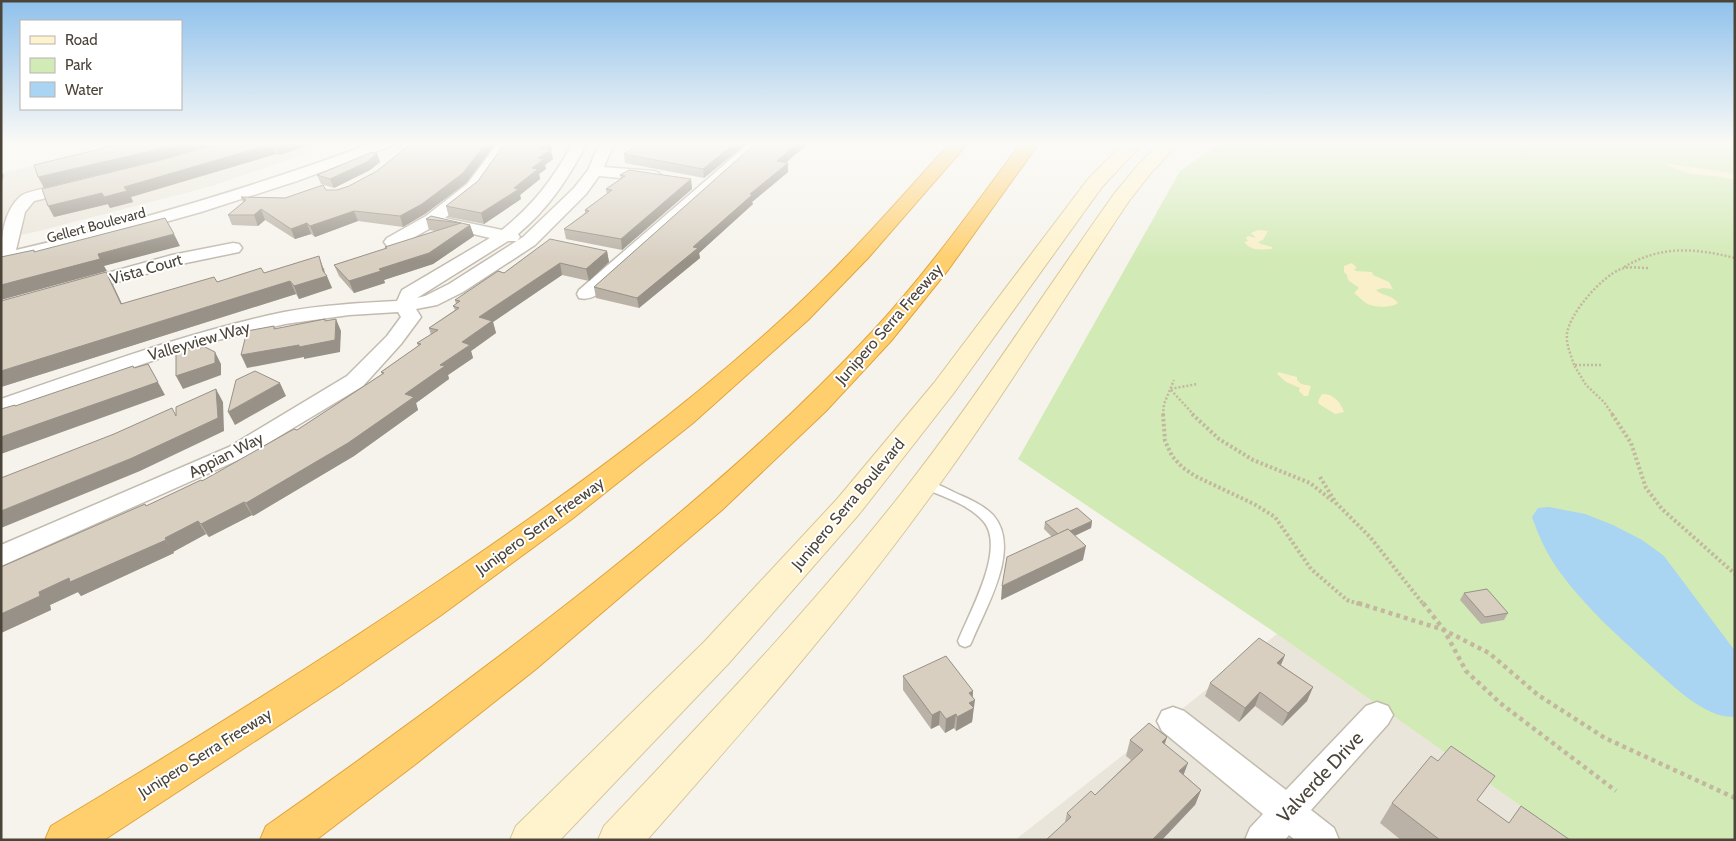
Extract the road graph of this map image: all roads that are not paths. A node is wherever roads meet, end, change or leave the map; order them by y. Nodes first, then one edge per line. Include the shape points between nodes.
1 (245, 182) edge
2 (277, 182) edge
3 (476, 182) edge
4 (558, 182) edge
5 (587, 182) edge
6 (689, 182) edge
7 (709, 182) edge
8 (923, 182) edge
9 (925, 182) edge
10 (1001, 182) edge
11 (1096, 182) edge
12 (1135, 182) edge
13 (92, 183) edge
14 (706, 185) junction
15 (918, 190) junction
16 (432, 220) junction
17 (505, 236) junction
18 (529, 241) junction
19 (392, 242) dead end
20 (549, 244) edge
21 (233, 248) dead end
22 (4, 254) edge
23 (608, 255) edge
24 (627, 258) junction
25 (66, 291) edge
26 (586, 294) dead end
27 (404, 306) junction
28 (1, 406) edge
29 (925, 484) junction
30 (1, 556) edge
31 (965, 641) dead end
32 (1377, 715) dead end
33 (1173, 721) dead end
34 (1288, 812) junction
35 (66, 840) edge
36 (281, 840) edge
37 (531, 840) edge
38 (619, 840) edge
39 (1262, 840) edge
40 (1322, 840) edge

1 - 22 street, Gellert Boulevard
2 - 22 street, Gellert Boulevard via 196,208
3 - 16 street
4 - 17 street via 528,217
5 - 18 street
6 - 14 street
7 - 14 street
8 - 15 highway
9 - 15 highway, Junipero Serra Freeway
10 - 36 highway, Junipero Serra Freeway via 898,318 759,460 535,650
11 - 37 main road, Junipero Serra Boulevard via 932,404 843,513 713,656
12 - 29 main road
13 - 22 street via 28,198 17,211
14 - 24 street
15 - 35 highway, Junipero Serra Freeway via 838,279 786,328 625,464 363,651
16 - 17 street
16 - 19 street
17 - 18 street
17 - 27 street via 408,294
18 - 20 street
18 - 27 street via 456,288 430,301
21 - 25 street, Vista Court via 178,259
23 - 24 street
24 - 26 street
27 - 28 street, Valleyview Way via 349,309 285,318 203,337
27 - 30 street, Appian Way via 411,317 394,340 347,386 238,452
29 - 31 lane via 977,509 994,527 999,545 998,562
29 - 38 main road via 789,650
32 - 34 street, Valverde Drive
33 - 34 street
34 - 39 street, Valverde Drive
34 - 40 street

